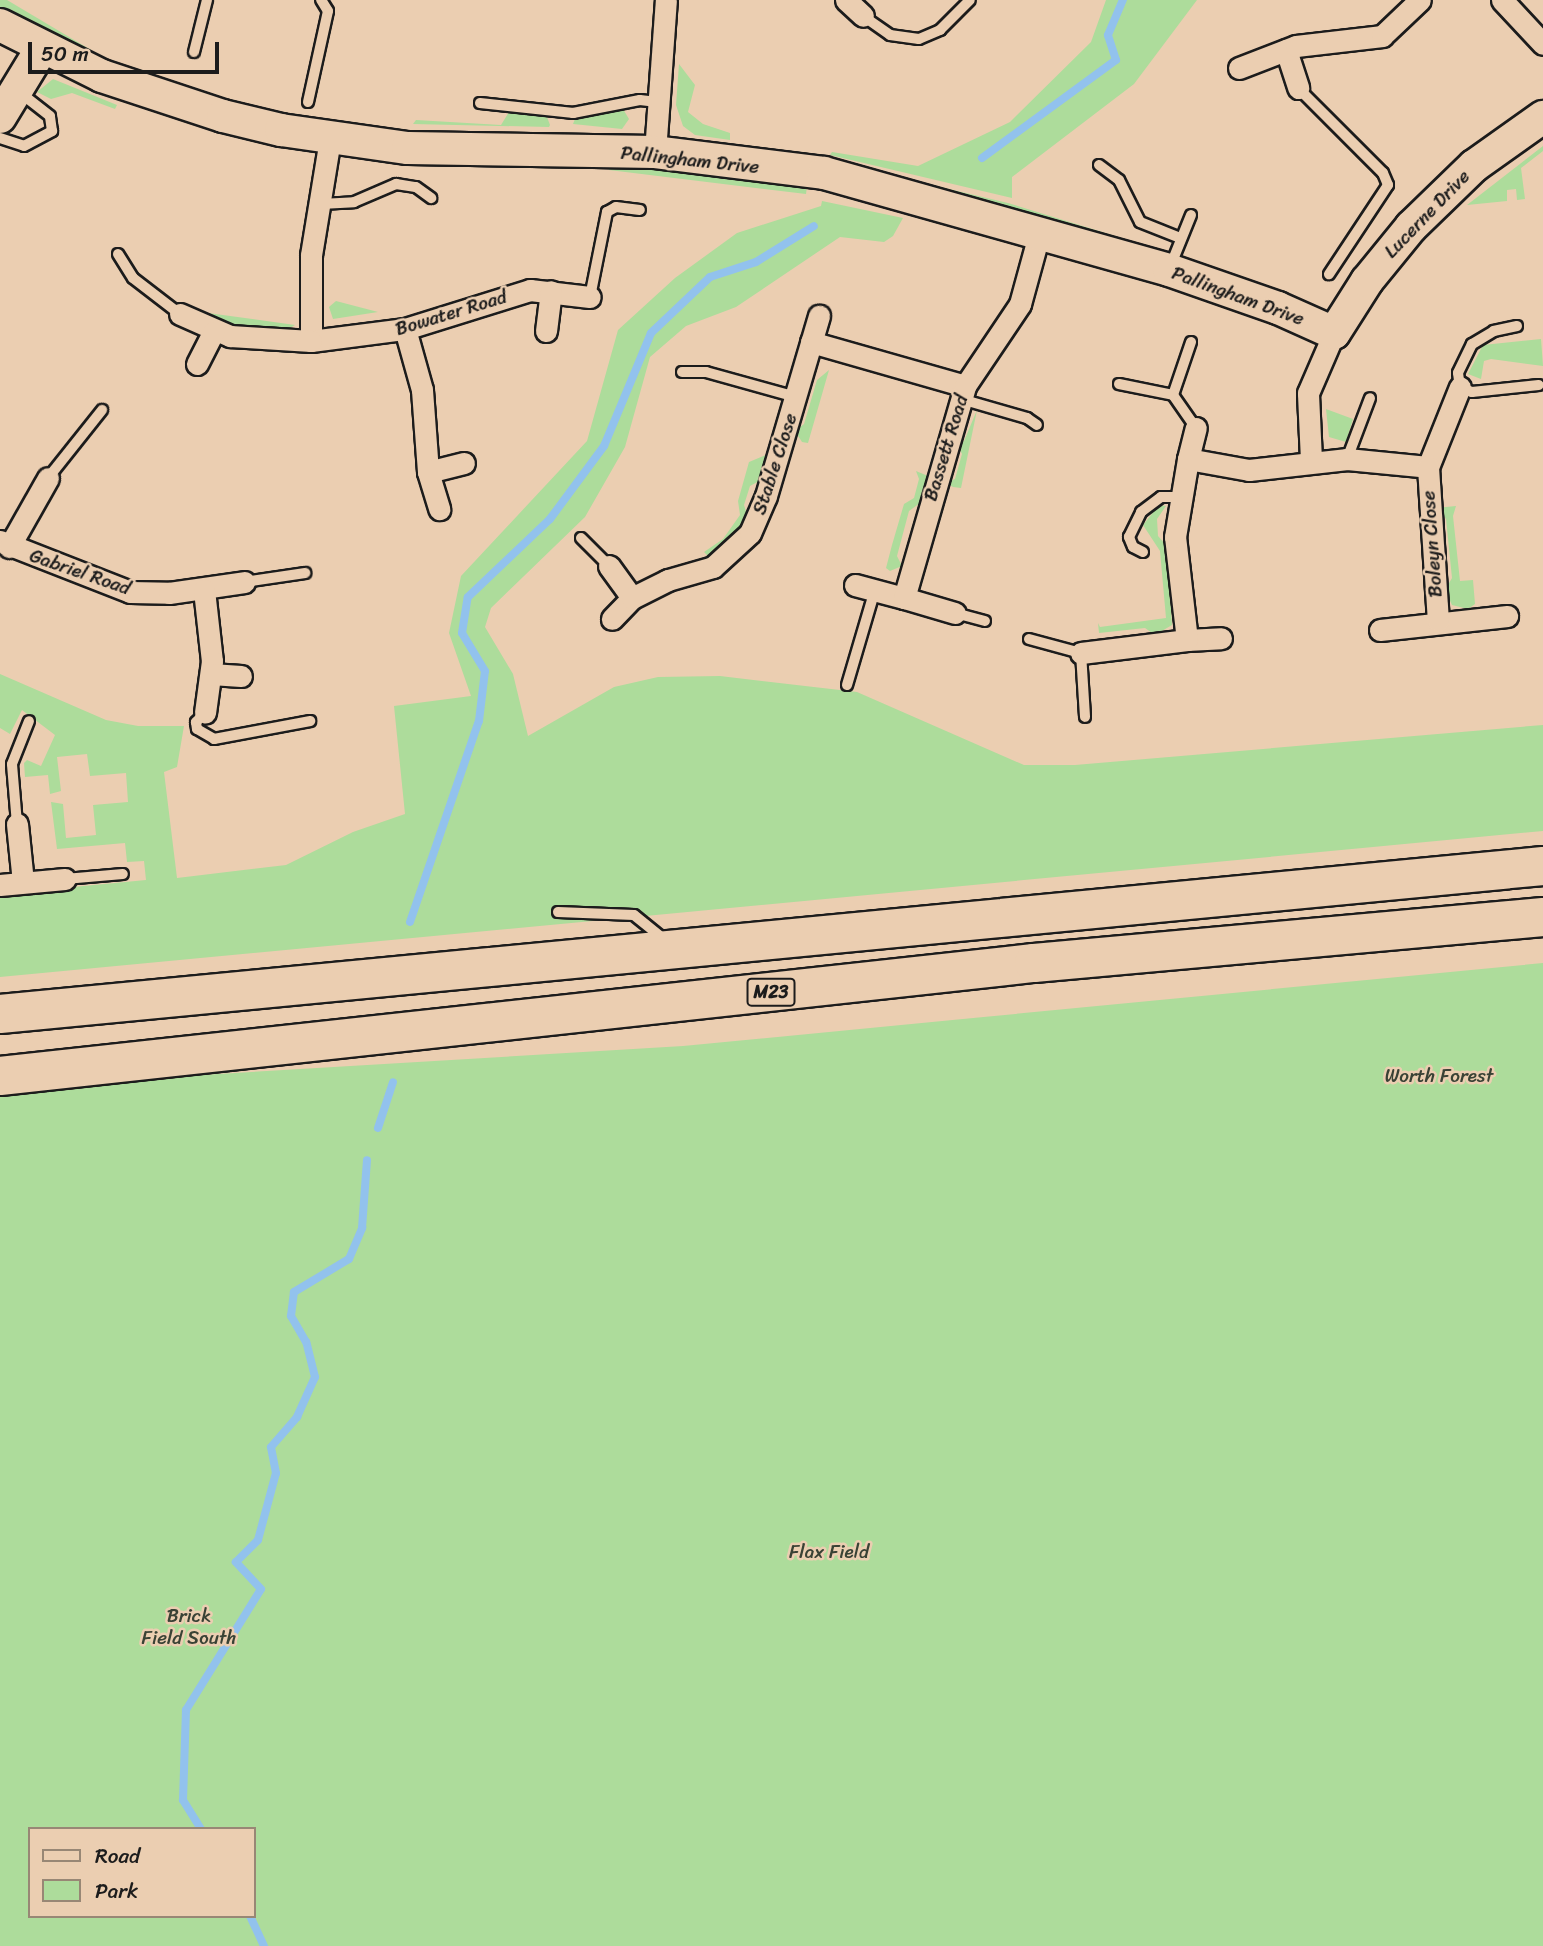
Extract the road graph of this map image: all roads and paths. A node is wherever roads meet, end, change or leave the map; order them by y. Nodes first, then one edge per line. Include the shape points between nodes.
1 (207, 0) edge
2 (321, 0) edge
3 (666, 0) edge
4 (846, 0) edge
5 (970, 0) edge
6 (1419, 0) edge
7 (1502, 0) edge
8 (863, 16) joint
9 (0, 25) edge
10 (1543, 44) edge
11 (42, 48) junction
12 (1286, 50) junction
13 (194, 52) dead end
14 (1238, 68) dead end
15 (1298, 88) joint
16 (657, 102) junction
17 (308, 103) dead end
18 (480, 103) dead end
19 (8, 104) edge
20 (1543, 117) edge
21 (0, 138) edge
22 (330, 139) junction
23 (655, 152) junction
24 (1099, 166) dead end
25 (431, 198) dead end
26 (321, 204) junction
27 (640, 210) dead end
28 (1191, 215) dead end
29 (1040, 231) junction
30 (1180, 238) junction
31 (118, 254) dead end
32 (1169, 270) junction
33 (1329, 274) dead end
34 (551, 291) junction
35 (590, 298) joint
36 (180, 314) joint
37 (819, 316) dead end
38 (1517, 326) dead end
39 (405, 329) junction
40 (546, 331) dead end
41 (213, 332) junction
42 (1334, 333) junction
43 (311, 341) junction
44 (811, 342) junction
45 (1191, 342) dead end
46 (197, 363) dead end
47 (682, 372) dead end
48 (1119, 384) dead end
49 (1539, 385) dead end
50 (1460, 387) junction
51 (963, 393) junction
52 (1173, 395) junction
53 (796, 397) junction
54 (1370, 398) dead end
55 (102, 410) dead end
56 (1037, 425) dead end
57 (1196, 428) joint
58 (1188, 458) junction
59 (1347, 459) junction
60 (1311, 460) junction
61 (464, 463) dead end
62 (1427, 467) junction
63 (428, 472) junction
64 (48, 478) joint
65 (1178, 497) junction
66 (439, 509) dead end
67 (581, 538) dead end
68 (5, 544) edge
69 (1143, 552) dead end
70 (609, 566) joint
71 (305, 573) dead end
72 (244, 582) joint
73 (865, 587) joint
74 (204, 590) junction
75 (632, 598) junction
76 (904, 598) junction
77 (955, 613) joint
78 (1507, 616) dead end
79 (612, 619) dead end
80 (985, 621) dead end
81 (1438, 621) junction
82 (1380, 630) dead end
83 (1221, 638) dead end
84 (1029, 639) dead end
85 (1187, 640) junction
86 (1081, 653) junction
87 (211, 674) junction
88 (241, 676) dead end
89 (847, 685) dead end
90 (205, 713) joint
91 (1085, 717) dead end
92 (29, 721) dead end
93 (310, 721) dead end
94 (17, 824) joint
95 (1543, 866) edge
96 (123, 874) dead end
97 (65, 879) joint
98 (23, 882) junction
99 (0, 885) edge
100 (558, 912) dead end
101 (1543, 917) edge
102 (678, 951) junction
103 (0, 1014) edge
104 (0, 1076) edge

1 - 13 lane
2 - 17 lane via 328,11
3 - 16 street
4 - 8 street
5 - 8 lane via 940,30 919,39 890,35
6 - 12 street via 1382,36
7 - 10 street
9 - 11 street, Pallingham Drive
11 - 19 street
11 - 22 street, Pallingham Drive via 165,99
12 - 14 street
12 - 15 street
15 - 33 lane via 1383,173 1388,185
16 - 18 lane via 640,100 573,113
16 - 23 street
19 - 21 lane via 44,109 52,131 24,146
20 - 42 street, Lucerne Drive via 1474,166 1411,227 1367,281
22 - 23 street, Pallingham Drive via 408,148
22 - 26 street
23 - 29 street, Pallingham Drive via 824,173
24 - 30 lane via 1119,180 1140,222
25 - 26 lane via 416,187 396,184 354,202
26 - 43 street via 311,255
27 - 35 lane via 616,207 607,212
28 - 30 lane
29 - 32 street, Pallingham Drive
29 - 51 street, Bassett Road via 1020,304
30 - 32 lane
31 - 36 lane via 133,278
32 - 42 street, Pallingham Drive via 1266,303
34 - 35 street, Bowater Road
34 - 39 street, Bowater Road via 519,292
34 - 40 street
36 - 41 street, Bowater Road
37 - 44 street, Stable Close
38 - 50 lane via 1494,331 1472,345 1458,373
39 - 43 street, Bowater Road
39 - 63 street via 422,390
41 - 43 street, Bowater Road
41 - 46 street
42 - 60 street via 1308,393
44 - 51 street
44 - 53 street, Stable Close
45 - 52 lane
47 - 53 lane via 706,372
48 - 52 lane
49 - 50 lane via 1472,392
50 - 62 street, Boleyn Close
51 - 56 lane
51 - 76 street, Bassett Road
52 - 57 lane
53 - 75 street, Stable Close via 761,512 743,542 713,567
54 - 59 lane
55 - 64 lane
57 - 58 street
58 - 60 street, Boleyn Close via 1249,470
58 - 65 street
59 - 60 street, Boleyn Close
59 - 62 street, Boleyn Close
61 - 63 street
62 - 81 street, Boleyn Close
63 - 66 street
64 - 68 street
65 - 69 lane via 1161,497 1141,512 1129,537 1133,547
65 - 85 street via 1175,537
67 - 70 lane
68 - 74 street, Gabriel Road via 113,589 146,594
70 - 75 street
71 - 72 lane
72 - 74 street, Gabriel Road
73 - 76 street
73 - 89 lane
74 - 87 street
75 - 79 street, Stable Close
76 - 77 street
77 - 80 lane
78 - 81 street, Boleyn Close
81 - 82 street, Boleyn Close
83 - 85 street
84 - 86 lane
85 - 86 street
86 - 91 lane
87 - 88 street
87 - 90 street
90 - 93 lane via 196,722 197,729 214,739
92 - 94 lane via 12,764
94 - 98 street
95 - 102 highway
96 - 97 lane
97 - 98 street
98 - 99 street
100 - 102 lane via 635,915
101 - 104 highway, M23 via 1034,963
102 - 103 highway

